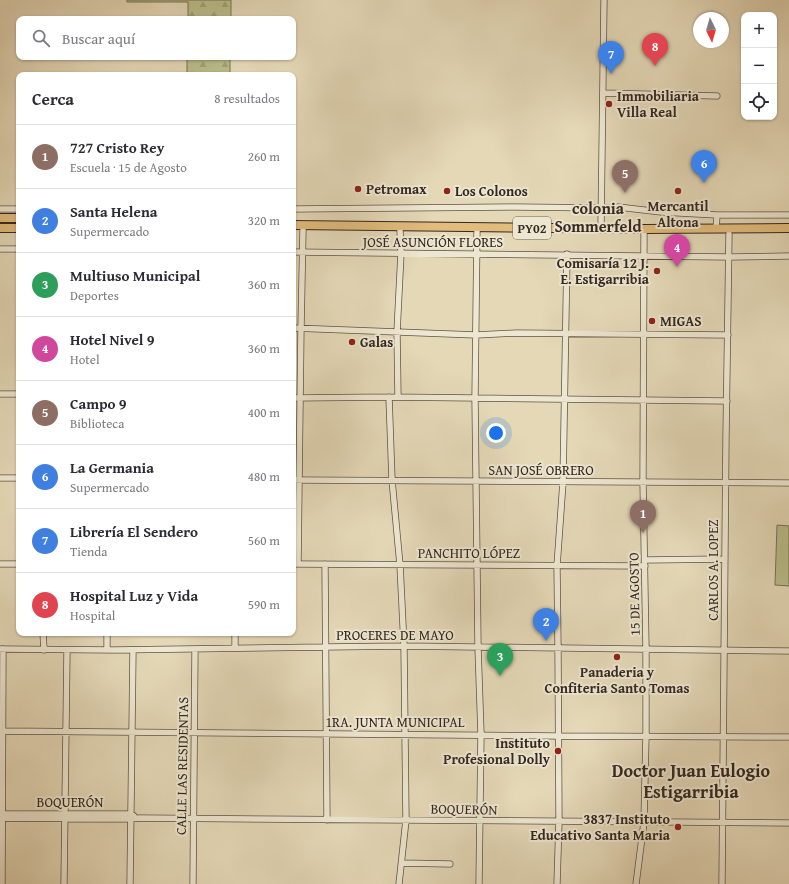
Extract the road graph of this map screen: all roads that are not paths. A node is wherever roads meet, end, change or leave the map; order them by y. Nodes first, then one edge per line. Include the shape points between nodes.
1 (604, 0) edge
2 (603, 93) junction
3 (717, 96) dead end
4 (602, 208) junction
5 (0, 209) edge
6 (16, 209) edge
7 (296, 209) edge
8 (717, 214) junction
9 (789, 215) edge
10 (770, 216) junction
11 (0, 218) edge
12 (16, 218) edge
13 (296, 225) edge
14 (0, 228) edge
15 (16, 228) edge
16 (601, 228) junction
17 (789, 228) edge
18 (716, 229) junction
19 (771, 229) junction
20 (296, 230) edge
21 (303, 230) junction
22 (400, 230) junction
23 (477, 230) junction
24 (644, 233) junction
25 (789, 233) edge
26 (729, 234) junction
27 (0, 249) edge
28 (16, 249) edge
29 (296, 252) edge
30 (303, 252) junction
31 (401, 253) junction
32 (477, 254) junction
33 (567, 254) junction
34 (643, 256) junction
35 (789, 256) edge
36 (729, 257) junction
37 (296, 328) edge
38 (301, 328) junction
39 (397, 332) junction
40 (566, 333) junction
41 (643, 334) junction
42 (476, 335) junction
43 (728, 335) junction
44 (0, 394) edge
45 (16, 394) edge
46 (389, 396) junction
47 (398, 397) junction
48 (296, 398) edge
49 (300, 398) junction
50 (475, 398) junction
51 (565, 399) junction
52 (643, 400) junction
53 (727, 401) junction
54 (0, 478) edge
55 (16, 478) edge
56 (296, 480) edge
57 (392, 480) junction
58 (476, 481) junction
59 (563, 482) junction
60 (643, 482) junction
61 (726, 483) junction
62 (789, 483) edge
63 (725, 559) junction
64 (645, 563) junction
65 (0, 564) edge
66 (16, 564) edge
67 (296, 564) edge
68 (325, 564) junction
69 (400, 565) junction
70 (477, 565) junction
71 (557, 566) junction
72 (43, 636) edge
73 (107, 636) edge
74 (235, 636) edge
75 (325, 646) junction
76 (404, 646) junction
77 (478, 647) junction
78 (235, 648) junction
79 (558, 648) junction
80 (1, 649) edge
81 (195, 649) junction
82 (646, 649) junction
83 (44, 650) junction
84 (67, 650) junction
85 (107, 650) junction
86 (133, 650) junction
87 (724, 650) junction
88 (789, 651) edge
89 (1, 731) edge
90 (66, 731) junction
91 (132, 732) junction
92 (194, 732) junction
93 (326, 733) junction
94 (405, 734) junction
95 (481, 734) junction
96 (646, 735) junction
97 (558, 736) junction
98 (723, 736) junction
99 (789, 736) edge
100 (1, 816) edge
101 (65, 816) junction
102 (131, 817) junction
103 (193, 817) junction
104 (327, 820) junction
105 (406, 820) junction
106 (480, 821) junction
107 (559, 821) junction
108 (644, 822) junction
109 (723, 823) junction
110 (789, 823) edge
111 (402, 863) junction
112 (450, 864) dead end
113 (2, 884) edge
114 (64, 884) edge
115 (130, 884) edge
116 (193, 884) edge
117 (399, 884) edge
118 (479, 884) edge
119 (557, 884) edge
120 (636, 884) edge
121 (722, 884) edge

1 - 2 street
2 - 3 street
2 - 4 street
4 - 7 street
4 - 8 street
4 - 16 street
5 - 6 street
8 - 10 street
8 - 18 street
9 - 10 street
10 - 19 street
11 - 12 highway
13 - 16 highway, PY02
14 - 15 highway
16 - 18 highway, PY02
17 - 19 highway, PY02
18 - 19 highway, PY02
20 - 21 highway, PY02
21 - 22 highway, PY02
21 - 30 street
22 - 23 highway, PY02
22 - 31 street
23 - 24 highway, PY02
23 - 32 street
24 - 26 highway, PY02
24 - 34 street, 15 DE AGOSTO
25 - 26 highway, PY02
26 - 36 street, CARLOS A. LOPEZ
27 - 28 street
29 - 30 street, JOSÉ ASUNCIÓN FLORES
30 - 31 street, JOSÉ ASUNCIÓN FLORES
30 - 38 street
31 - 32 street, JOSÉ ASUNCIÓN FLORES
31 - 39 street
32 - 33 street, JOSÉ ASUNCIÓN FLORES
32 - 42 street
33 - 34 street, JOSÉ ASUNCIÓN FLORES
33 - 40 street
34 - 36 street, JOSÉ ASUNCIÓN FLORES
34 - 41 street, 15 DE AGOSTO
35 - 36 street, JOSÉ ASUNCIÓN FLORES
36 - 43 street, CARLOS A. LOPEZ
37 - 38 street
38 - 39 street
38 - 49 street
39 - 42 street
39 - 47 street
40 - 41 street
40 - 42 street
40 - 51 street
41 - 43 street
41 - 52 street, 15 DE AGOSTO
42 - 50 street
43 - 53 street, CARLOS A. LOPEZ
44 - 45 street
46 - 47 street
46 - 49 street
46 - 57 street
47 - 50 street
48 - 49 street
49 - 56 street
50 - 51 street
50 - 58 street
51 - 52 street
51 - 59 street
52 - 53 street
52 - 60 street, 15 DE AGOSTO
53 - 61 street, CARLOS A. LOPEZ
54 - 55 street
56 - 57 street, SAN JOSÉ OBRERO
56 - 67 street
57 - 58 street, SAN JOSÉ OBRERO
57 - 69 street
58 - 59 street, SAN JOSÉ OBRERO
58 - 70 street
59 - 60 street, SAN JOSÉ OBRERO
59 - 71 street
60 - 61 street, SAN JOSÉ OBRERO
60 - 64 street, 15 DE AGOSTO
61 - 62 street, SAN JOSÉ OBRERO
61 - 63 street, CARLOS A. LOPEZ
63 - 64 street, PANCHITO LÓPEZ
63 - 87 street, CARLOS A. LOPEZ
64 - 71 street, PANCHITO LÓPEZ
64 - 82 street, 15 DE AGOSTO
65 - 66 street
67 - 68 street, PANCHITO LÓPEZ
68 - 69 street, PANCHITO LÓPEZ
68 - 75 street
69 - 70 street, PANCHITO LÓPEZ
69 - 76 street
70 - 71 street, PANCHITO LÓPEZ
70 - 77 street
71 - 79 street
72 - 83 street
73 - 85 street
74 - 78 street
75 - 76 street, PROCERES DE MAYO
75 - 78 street, PROCERES DE MAYO
75 - 93 street
76 - 77 street, PROCERES DE MAYO
76 - 94 street
77 - 79 street, PROCERES DE MAYO
77 - 95 street
78 - 81 street, PROCERES DE MAYO
79 - 82 street, PROCERES DE MAYO
79 - 97 street
80 - 83 street, PROCERES DE MAYO
80 - 89 street
81 - 86 street, PROCERES DE MAYO
81 - 92 street, CALLE LAS RESIDENTAS
82 - 87 street, PROCERES DE MAYO
82 - 96 street, 15 DE AGOSTO
83 - 84 street, PROCERES DE MAYO
84 - 85 street, PROCERES DE MAYO
84 - 90 street
85 - 86 street, PROCERES DE MAYO
86 - 91 street
87 - 88 street, PROCERES DE MAYO
87 - 98 street, CARLOS A. LOPEZ
89 - 90 street, 1RA. JUNTA MUNICIPAL
89 - 100 street
90 - 91 street, 1RA. JUNTA MUNICIPAL
90 - 101 street
91 - 92 street, 1RA. JUNTA MUNICIPAL
91 - 102 street
92 - 93 street, 1RA. JUNTA MUNICIPAL
92 - 103 street, CALLE LAS RESIDENTAS
93 - 94 street, 1RA. JUNTA MUNICIPAL
93 - 104 street
94 - 95 street, 1RA. JUNTA MUNICIPAL
94 - 105 street
95 - 97 street, 1RA. JUNTA MUNICIPAL
95 - 106 street
96 - 97 street, 1RA. JUNTA MUNICIPAL
96 - 98 street, 1RA. JUNTA MUNICIPAL
96 - 108 street, 15 DE AGOSTO
97 - 107 street
98 - 99 street, 1RA. JUNTA MUNICIPAL
98 - 109 street, CARLOS A. LOPEZ
100 - 101 street, BOQUERÓN
100 - 113 street
101 - 102 street, BOQUERÓN
101 - 114 street
102 - 103 street, BOQUERÓN
102 - 115 street
103 - 104 street, BOQUERÓN
103 - 116 street, CALLE LAS RESIDENTAS
104 - 105 street, BOQUERÓN
105 - 106 street, BOQUERÓN
105 - 111 street
106 - 107 street, BOQUERÓN
106 - 118 street
107 - 108 street, BOQUERÓN
107 - 119 street
108 - 109 street, BOQUERÓN
108 - 120 street, 15 DE AGOSTO
109 - 110 street, BOQUERÓN
109 - 121 street, CARLOS A. LOPEZ
111 - 112 street
111 - 117 street

